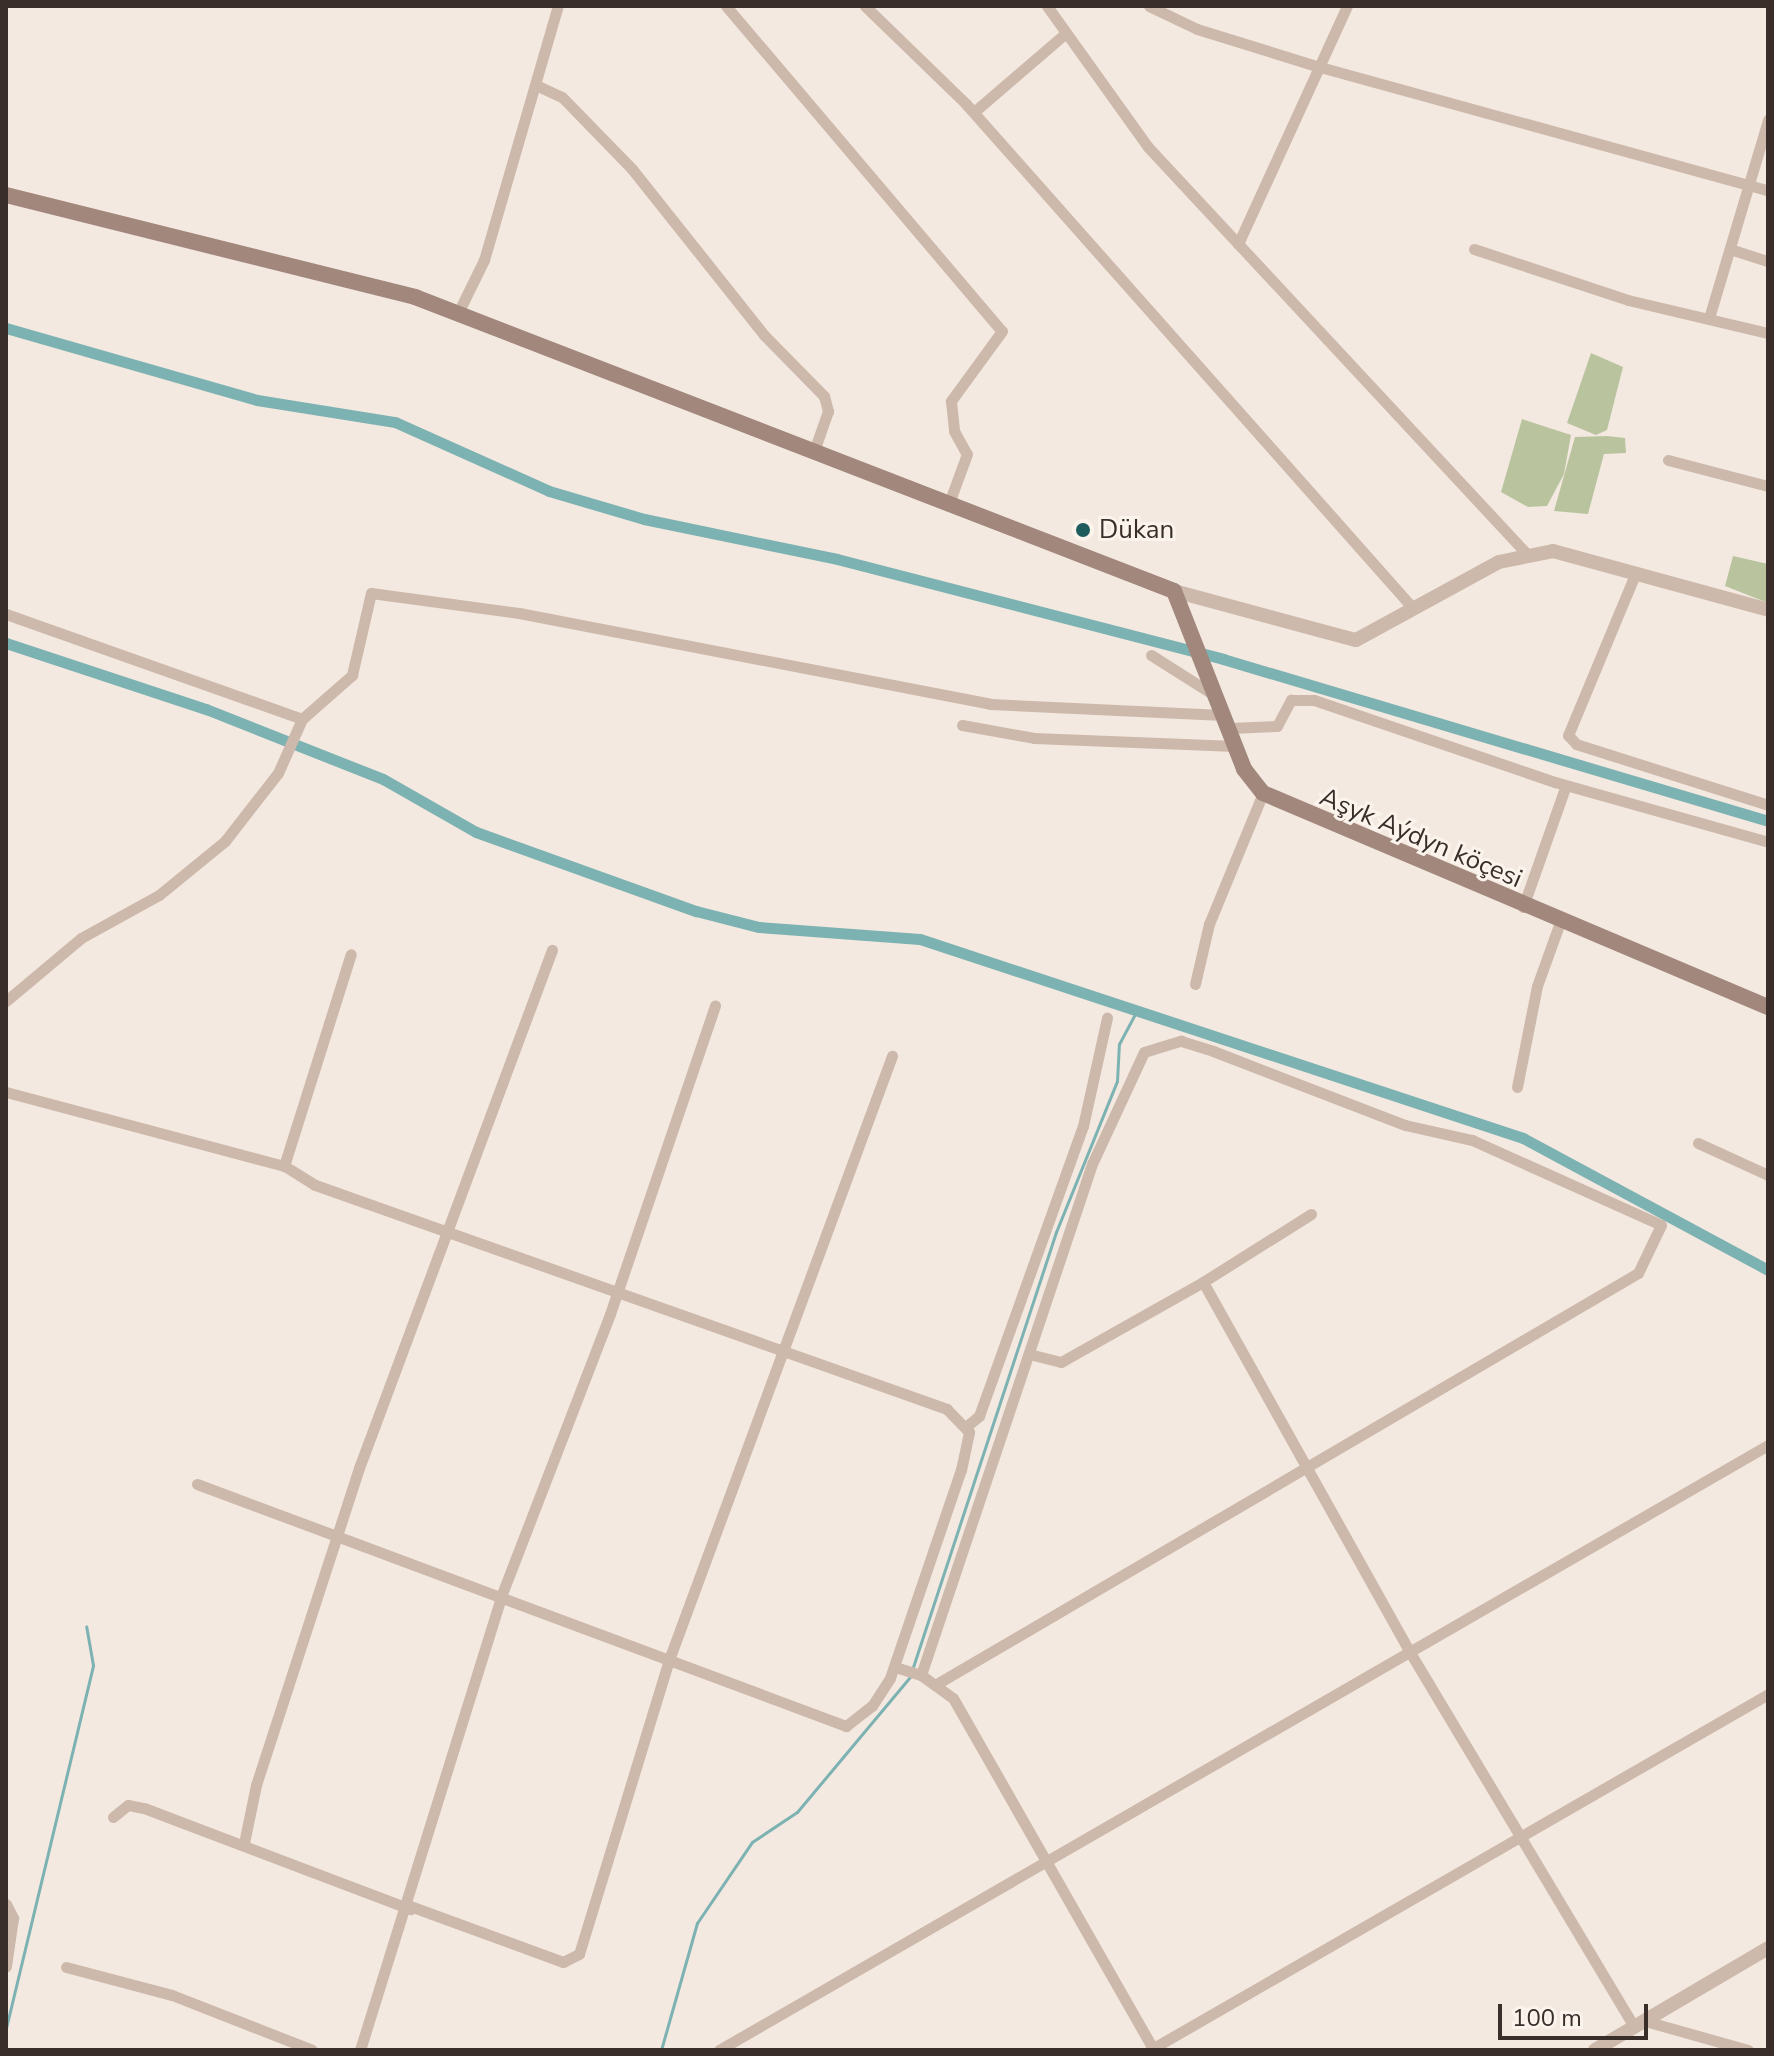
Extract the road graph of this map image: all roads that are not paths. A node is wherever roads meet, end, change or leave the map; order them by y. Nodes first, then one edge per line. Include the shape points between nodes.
1 (558, 6) edge
2 (726, 6) edge
3 (865, 6) edge
4 (1047, 6) edge
5 (1149, 6) edge
6 (1347, 6) edge
7 (1066, 33) junction
8 (1320, 67) junction
9 (538, 86) junction
10 (974, 112) junction
11 (1768, 120) edge
12 (1749, 185) junction
13 (1768, 190) edge
14 (6, 195) edge
15 (1238, 244) junction
16 (1474, 249) dead end
17 (1730, 249) junction
18 (1768, 261) edge
19 (458, 313) junction
20 (1709, 318) junction
21 (1768, 333) edge
22 (814, 451) junction
23 (1668, 460) dead end
24 (1768, 486) edge
25 (949, 503) junction
26 (1525, 552) junction
27 (1636, 572) junction
28 (1174, 591) junction
29 (1411, 606) junction
30 (1768, 610) edge
31 (6, 614) edge
32 (1151, 655) dead end
33 (1217, 691) junction
34 (302, 719) junction
35 (1226, 722) junction
36 (962, 725) dead end
37 (1235, 746) junction
38 (1566, 785) junction
39 (1263, 793) junction
40 (1768, 805) edge
41 (1768, 842) edge
42 (1523, 907) junction
43 (1560, 922) junction
44 (552, 950) dead end
45 (351, 954) dead end
46 (1195, 984) dead end
47 (6, 1001) edge
48 (715, 1005) dead end
49 (1768, 1007) edge
50 (1107, 1018) dead end
51 (892, 1056) dead end
52 (1517, 1087) dead end
53 (6, 1092) edge
54 (1698, 1143) dead end
55 (284, 1166) junction
56 (1768, 1175) edge
57 (1311, 1214) dead end
58 (449, 1230) junction
59 (1203, 1282) junction
60 (615, 1291) junction
61 (783, 1348) junction
62 (1029, 1354) junction
63 (967, 1426) junction
64 (1768, 1445) edge
65 (1307, 1467) junction
66 (197, 1484) dead end
67 (339, 1533) junction
68 (502, 1594) junction
69 (1411, 1654) junction
70 (670, 1657) junction
71 (897, 1668) junction
72 (920, 1674) junction
73 (935, 1685) junction
74 (1768, 1694) edge
75 (113, 1817) dead end
76 (1521, 1836) junction
77 (244, 1843) junction
78 (1047, 1858) junction
79 (6, 1904) edge
80 (410, 1908) junction
81 (1768, 1948) edge
82 (6, 1966) edge
83 (66, 1967) dead end
84 (1640, 2024) junction
85 (1152, 2049) edge
86 (312, 2050) edge
87 (360, 2050) edge
88 (719, 2050) edge
89 (1595, 2050) edge
90 (1748, 2050) edge

1 - 9 street
2 - 25 street via 1002,331 954,391 954,431 967,454
3 - 10 street
4 - 7 street
5 - 8 street via 1197,29
6 - 8 street
7 - 10 street
7 - 15 street via 1148,147
8 - 12 street
8 - 15 street
9 - 19 street via 484,260
9 - 22 street via 562,97 632,169 764,335 824,396 828,411
10 - 29 street
11 - 12 street
12 - 13 street
12 - 17 street
14 - 19 main road
15 - 26 street
16 - 20 street
17 - 18 street
17 - 20 street
19 - 22 main road
20 - 21 street
22 - 25 main road
23 - 24 street
25 - 28 main road
26 - 27 street via 1553,551
26 - 29 street
27 - 30 street
27 - 40 street via 1568,735 1576,744
28 - 29 street via 1337,640 1365,636
28 - 33 main road
31 - 34 street
32 - 33 street
33 - 35 main road
34 - 35 street via 342,690 358,662 371,593 390,592 990,704
34 - 47 street via 293,745 225,841 159,895 81,938
35 - 37 main road
35 - 38 street via 1277,726 1291,700 1314,700
36 - 37 street via 1034,738
37 - 39 main road
38 - 41 street
38 - 42 street
39 - 42 main road, Aşyk Aýdyn köçesi
39 - 46 street via 1209,924
42 - 43 main road, Aşyk Aýdyn köçesi
43 - 49 main road, Aşyk Aýdyn köçesi
43 - 52 street via 1537,986
44 - 58 street
45 - 55 street
48 - 60 street
50 - 63 street via 1083,1126 979,1416
51 - 61 street
53 - 55 street
54 - 56 street
55 - 58 street via 315,1185
57 - 59 street
58 - 60 street
58 - 67 street via 422,1288
59 - 62 street via 1061,1362
59 - 65 street
60 - 61 street
60 - 68 street
61 - 63 street via 947,1409
61 - 70 street
62 - 65 street via 1129,1074 1136,1059 1168,1042 1213,1051 1405,1125 1472,1140 1661,1225 1638,1273
62 - 72 street
63 - 71 street via 953,1497
64 - 69 street
65 - 69 street
65 - 73 street
66 - 67 street
67 - 68 street
67 - 77 street via 256,1785
68 - 70 street
68 - 80 street
69 - 76 street
69 - 78 street
70 - 71 street via 846,1726 878,1698
70 - 80 street via 575,1961
71 - 72 street
72 - 73 street
73 - 78 street via 953,1698 992,1758
74 - 76 street
75 - 77 street via 128,1805 144,1808
76 - 84 street
76 - 85 street
77 - 80 street
78 - 85 street
78 - 88 street
79 - 82 street via 13,1931
80 - 87 street
81 - 84 street
83 - 86 street via 172,1995
84 - 89 street
84 - 90 street

